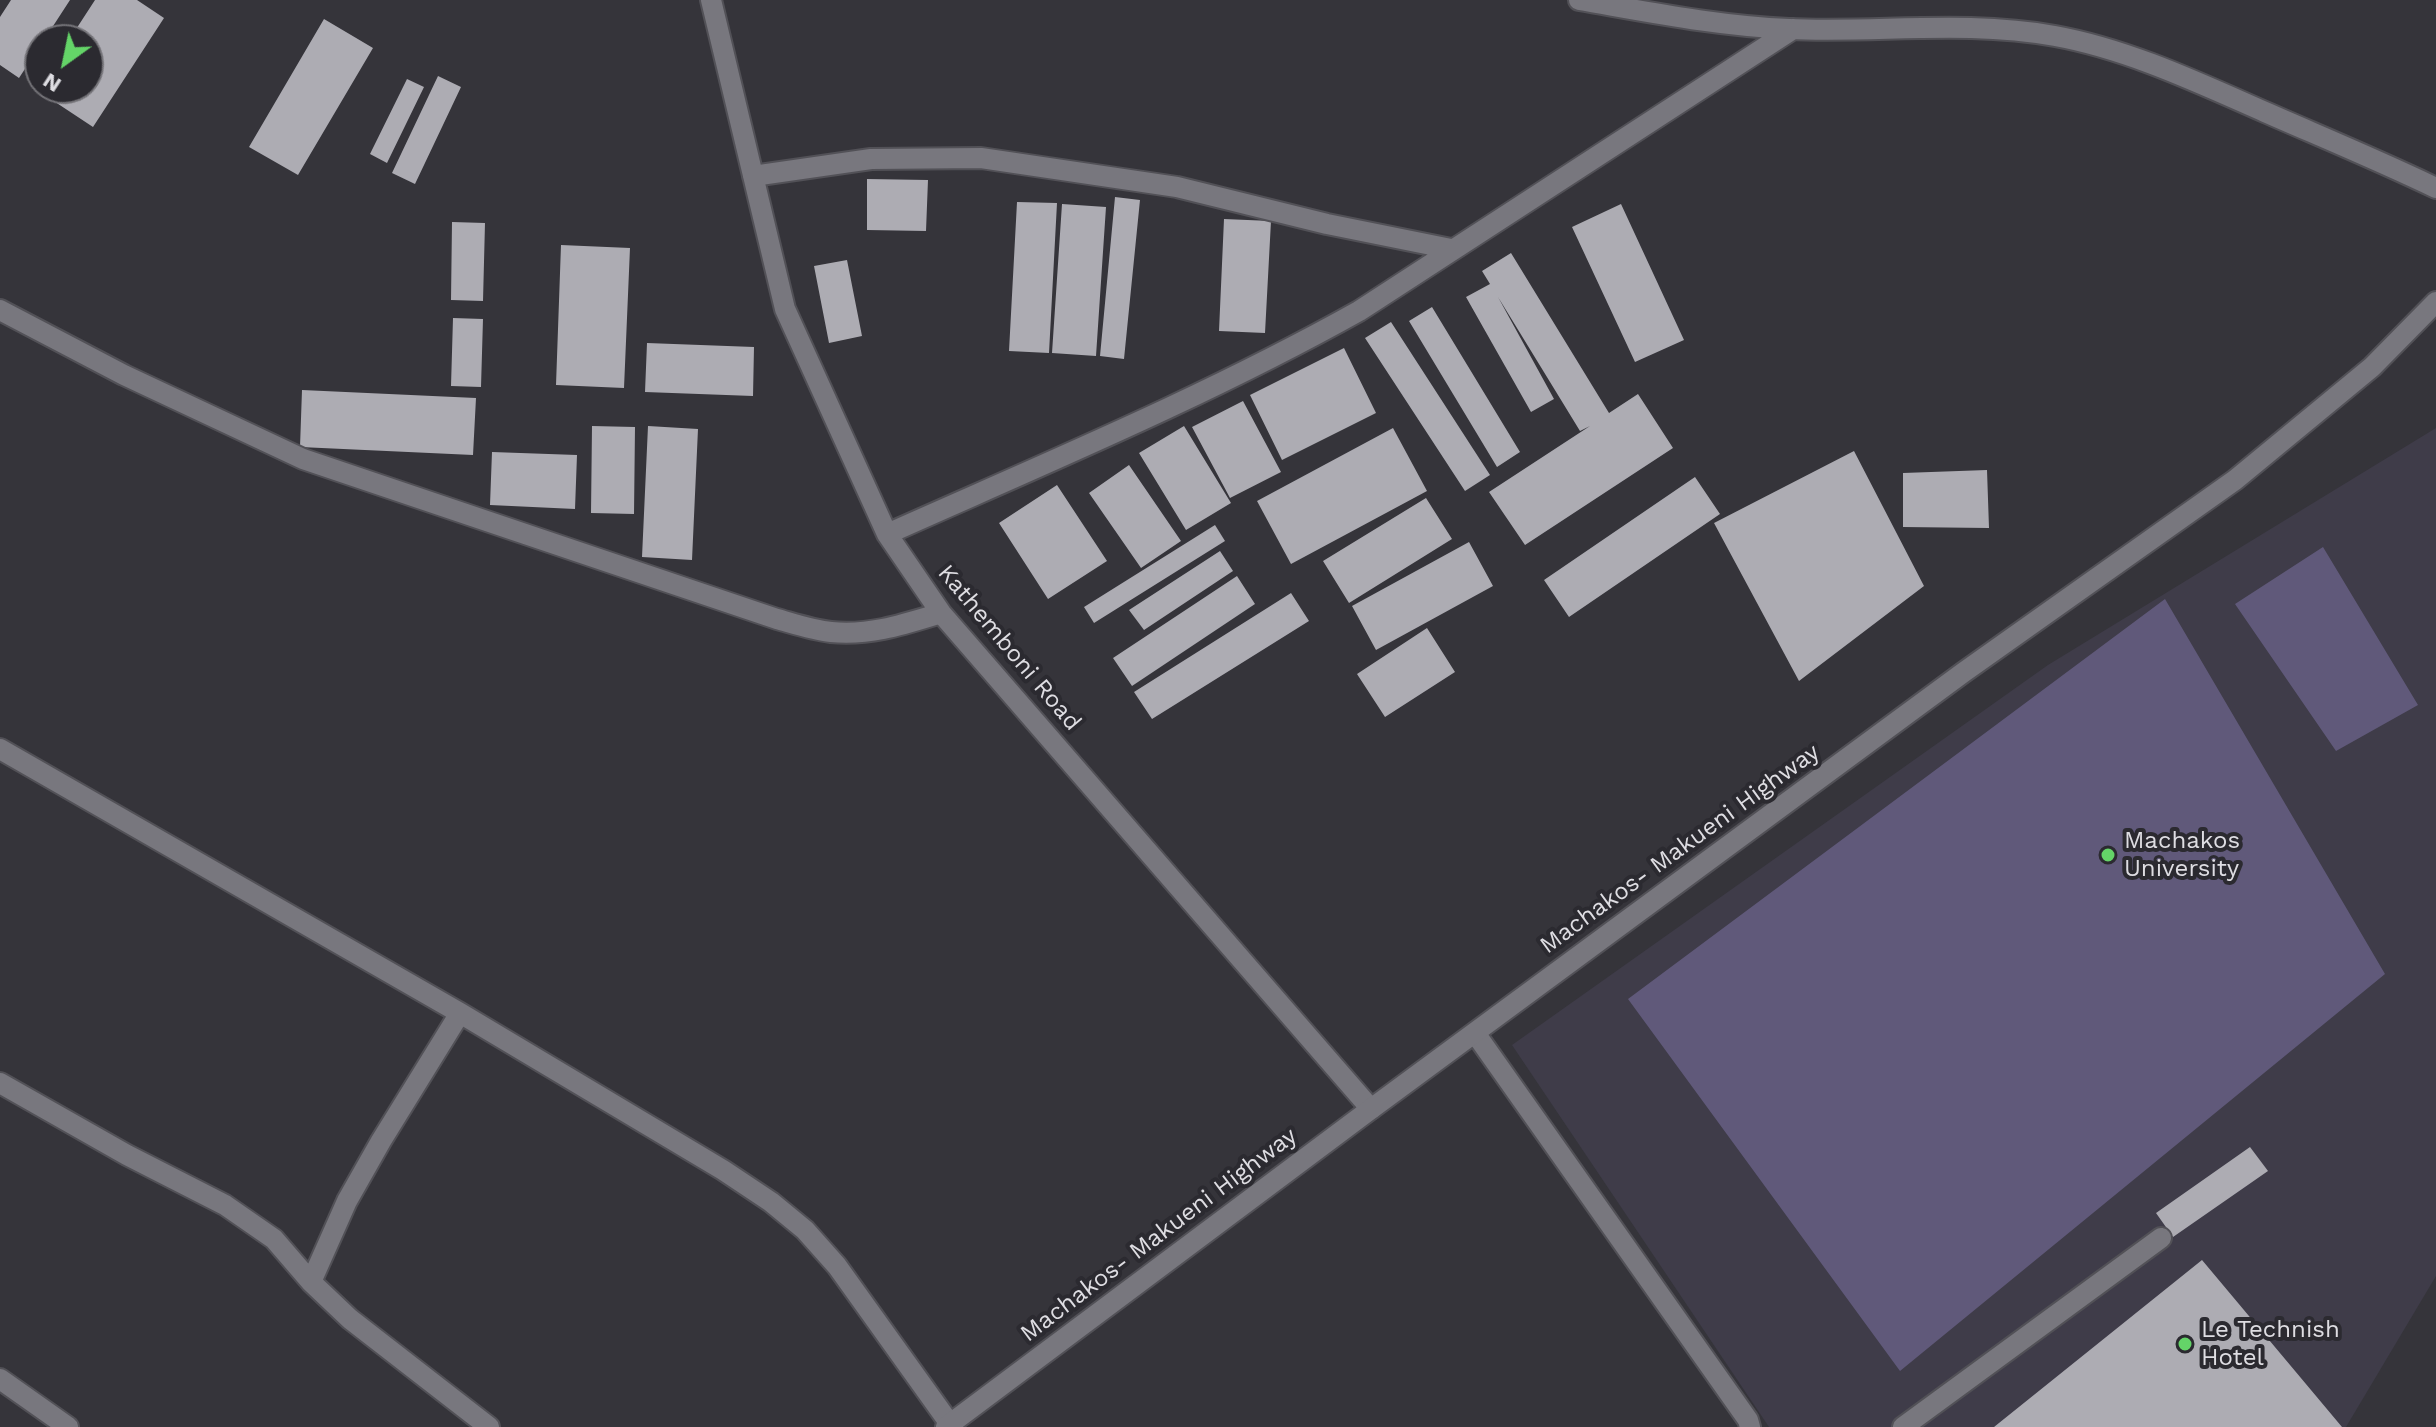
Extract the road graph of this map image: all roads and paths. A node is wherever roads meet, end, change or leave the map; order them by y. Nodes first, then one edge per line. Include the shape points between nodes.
1 (711, 0) edge
2 (1579, 0) edge
3 (1793, 29) junction
4 (753, 176) junction
5 (2436, 188) edge
6 (1451, 249) junction
7 (2436, 302) edge
8 (0, 310) edge
9 (887, 534) junction
10 (941, 613) junction
11 (0, 749) edge
12 (460, 1013) junction
13 (1475, 1033) junction
14 (0, 1083) edge
15 (1371, 1109) junction
16 (2161, 1238) dead end
17 (311, 1282) junction
18 (0, 1379) edge
19 (1751, 1425) edge
20 (948, 1426) edge
21 (68, 1427) edge
22 (489, 1427) edge
23 (1903, 1427) edge

1 - 4 street, Kathemboni Road
2 - 3 street via 1730,25
3 - 5 street via 2001,29 2103,47 2206,86
3 - 6 street
4 - 6 street via 871,159 981,158 1177,187
4 - 9 street, Kathemboni Road via 785,309
6 - 9 street via 1296,347
7 - 13 street, Machakos- Makueni Highway via 2372,367 2235,480 1964,672
8 - 10 street via 303,459 777,619 830,632 861,633
9 - 10 street, Kathemboni Road
10 - 15 street, Kathemboni Road
11 - 12 street
12 - 17 street via 347,1201
12 - 20 street via 723,1170 805,1230 837,1266
13 - 15 street, Machakos- Makueni Highway
13 - 19 street
14 - 17 street via 225,1205 274,1239
15 - 20 street, Machakos- Makueni Highway
16 - 23 street
17 - 22 street via 350,1319
18 - 21 street

